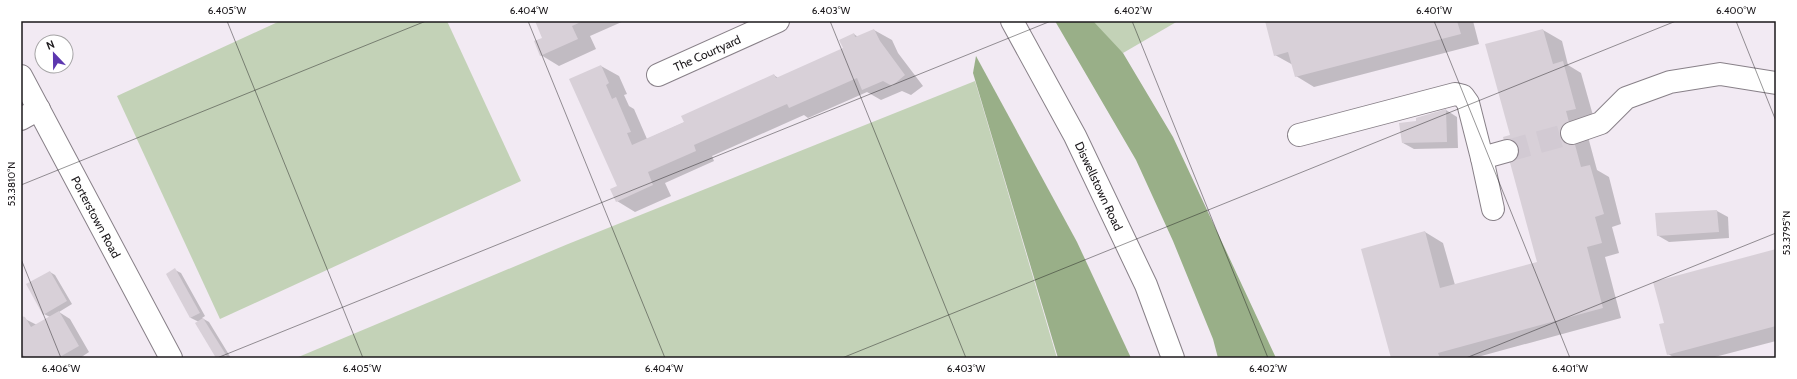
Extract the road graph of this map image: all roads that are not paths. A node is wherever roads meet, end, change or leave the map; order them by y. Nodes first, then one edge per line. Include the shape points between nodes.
1 (778, 21) edge
2 (1012, 21) edge
3 (658, 75) dead end
4 (21, 76) edge
5 (1776, 83) edge
6 (30, 114) edge
7 (1572, 133) tunnel mouth
8 (1299, 135) dead end
9 (1507, 152) tunnel mouth
10 (1482, 158) junction
11 (1493, 209) dead end
12 (171, 358) edge
13 (1173, 358) edge

1 - 3 street, The Courtyard
2 - 13 street, Diswellstown Road via 1076,136 1146,285
4 - 6 street, Porterstown Road
5 - 7 street via 1720,74 1670,82 1626,98 1601,123
6 - 12 street, Porterstown Road
8 - 10 street via 1455,94 1463,96 1468,104
9 - 10 street
10 - 11 street

